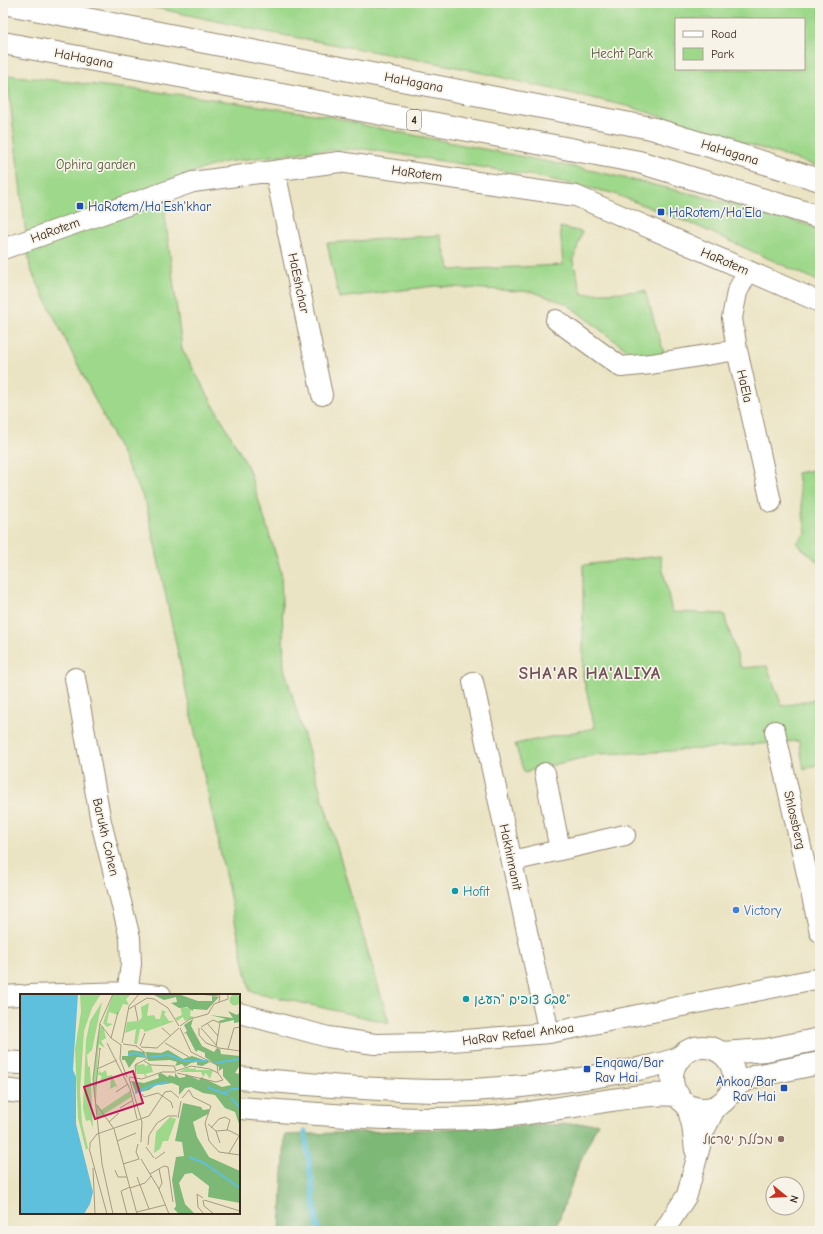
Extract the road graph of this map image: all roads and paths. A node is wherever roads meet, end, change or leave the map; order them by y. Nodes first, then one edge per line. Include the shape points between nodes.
1 (3, 3) edge
2 (3, 43) edge
3 (275, 171) junction
4 (820, 180) edge
5 (820, 217) edge
6 (3, 249) edge
7 (748, 271) junction
8 (820, 302) edge
9 (556, 320) dead end
10 (737, 350) junction
11 (322, 396) dead end
12 (771, 502) dead end
13 (75, 678) dead end
14 (473, 682) dead end
15 (775, 731) dead end
16 (545, 773) dead end
17 (625, 835) dead end
18 (560, 850) junction
19 (512, 861) junction
20 (820, 932) edge
21 (820, 978) edge
22 (128, 994) edge
23 (20, 995) edge
24 (3, 996) edge
25 (240, 1013) edge
26 (549, 1033) junction
27 (820, 1039) edge
28 (722, 1053) junction
29 (680, 1058) junction
30 (3, 1062) edge
31 (20, 1063) edge
32 (820, 1063) edge
33 (240, 1078) edge
34 (733, 1086) junction
35 (3, 1090) edge
36 (20, 1092) edge
37 (682, 1099) junction
38 (718, 1105) junction
39 (240, 1108) edge
40 (695, 1164) junction
41 (664, 1231) edge

1 - 4 main road, HaHagana via 651,128
2 - 5 main road, HaHagana / 4 via 639,162
3 - 6 street, HaRotem via 194,182
3 - 7 street, HaRotem via 339,162 576,196
3 - 11 street, HaEshchar
7 - 8 street, HaRotem
7 - 10 street, HaEla via 737,292 732,318
9 - 10 street via 621,367
10 - 12 street, HaEla
13 - 22 street, Barukh Cohen via 101,822 130,938
14 - 19 street, Hakhinnanit
15 - 20 street, Shlossberg
16 - 18 street
17 - 18 street
18 - 19 street
19 - 26 street, Hakhinnanit
21 - 26 street, HaRav Refael Ankoa
23 - 24 street
25 - 26 street, HaRav Refael Ankoa via 328,1036 375,1044 429,1043
27 - 28 main road via 766,1050
28 - 29 main road via 703,1047 690,1050
28 - 34 main road via 732,1066
29 - 33 main road via 649,1068 574,1080 436,1091 373,1089
29 - 37 main road via 673,1076 675,1089
30 - 31 main road
32 - 34 main road via 756,1076
34 - 38 main road via 727,1098
35 - 36 main road
37 - 38 main road via 698,1108
37 - 39 main road via 654,1094 494,1116 431,1119 377,1118
37 - 40 street via 692,1125
38 - 40 street via 704,1130
40 - 41 street via 687,1195

